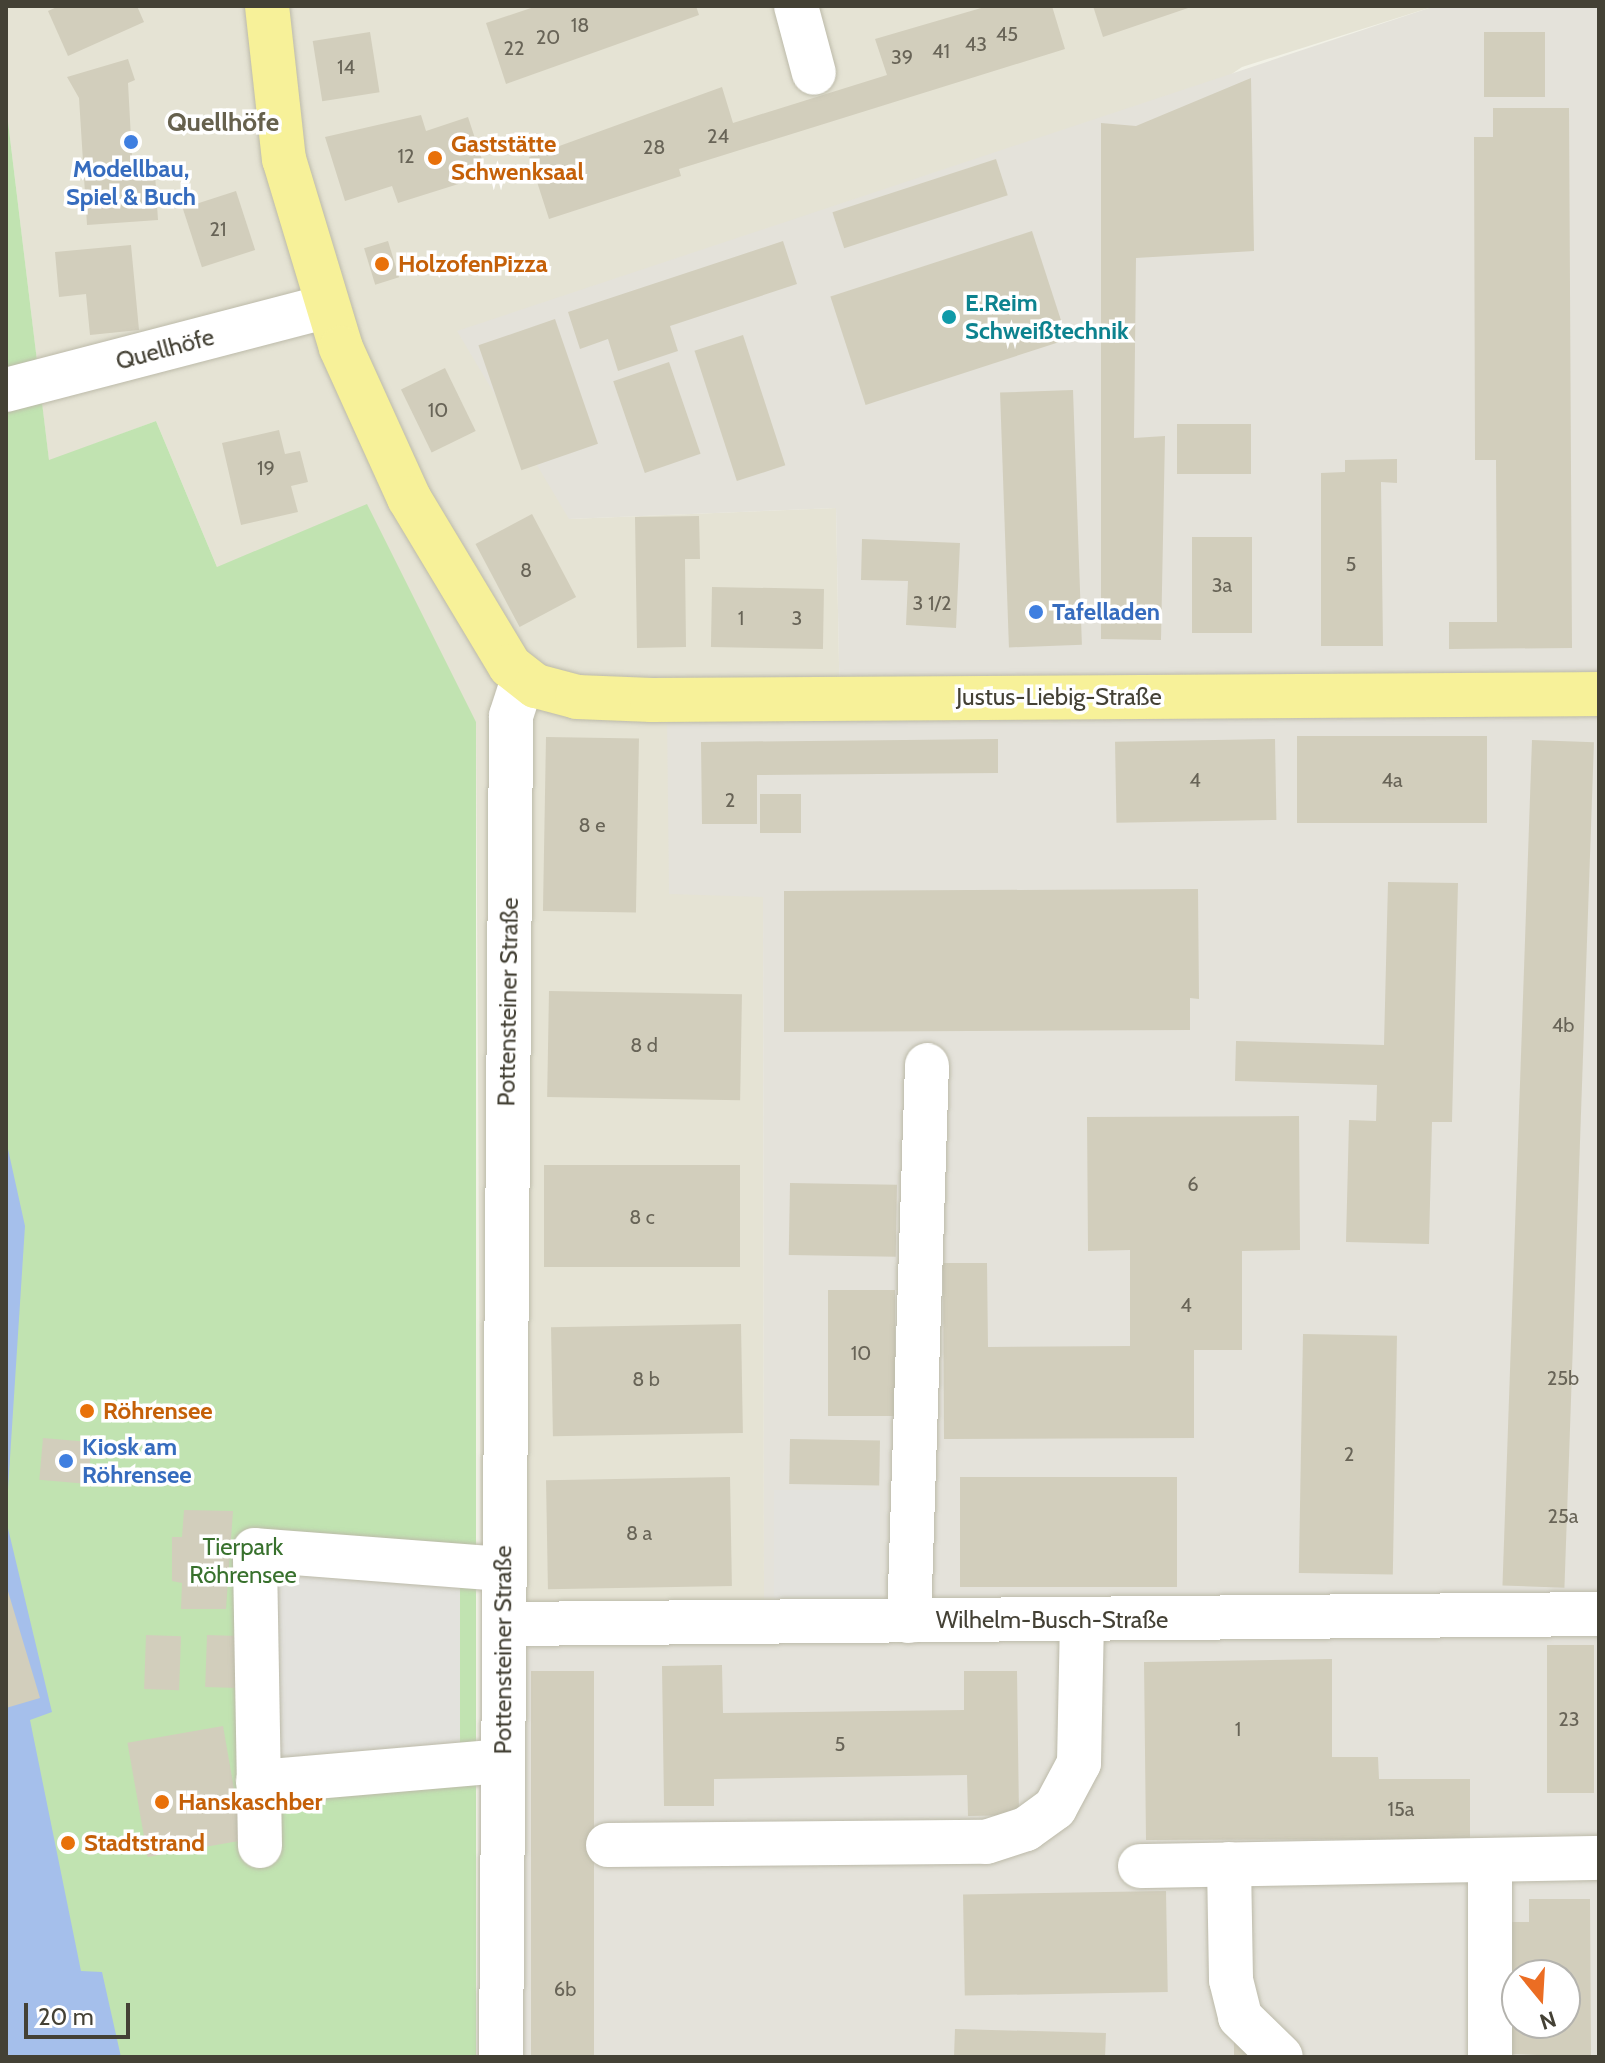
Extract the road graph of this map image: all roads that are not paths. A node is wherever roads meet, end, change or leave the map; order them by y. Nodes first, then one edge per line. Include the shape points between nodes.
1 (267, 6) edge
2 (796, 6) edge
3 (814, 73) dead end
4 (325, 307) junction
5 (6, 390) edge
6 (523, 678) junction
7 (1599, 694) edge
8 (927, 1065) dead end
9 (503, 1569) junction
10 (1599, 1614) edge
11 (909, 1621) junction
12 (1082, 1621) junction
13 (505, 1624) junction
14 (502, 1761) junction
15 (258, 1782) junction
16 (608, 1845) dead end
17 (260, 1846) dead end
18 (1599, 1858) edge
19 (1490, 1860) junction
20 (1229, 1864) junction
21 (1140, 1866) dead end
22 (501, 2057) edge
23 (1281, 2057) edge
24 (1490, 2057) edge

1 - 4 main road via 284,159
2 - 3 street
4 - 5 street, Quellhöfe
4 - 6 main road via 409,498
6 - 7 main road, Justus-Liebig-Straße via 577,697 652,700
6 - 9 street, Pottensteiner Straße via 511,716
8 - 11 street
9 - 13 street, Pottensteiner Straße
9 - 15 street via 255,1550
10 - 12 street, Wilhelm-Busch-Straße
11 - 12 street, Wilhelm-Busch-Straße
11 - 13 street, Wilhelm-Busch-Straße
12 - 16 street via 1079,1763 1055,1808 1026,1829 986,1842
13 - 14 street, Pottensteiner Straße
14 - 15 street
14 - 22 street, Pottensteiner Straße
15 - 17 street
18 - 19 street
19 - 20 street
19 - 24 street
20 - 21 street
20 - 23 street via 1237,2005

